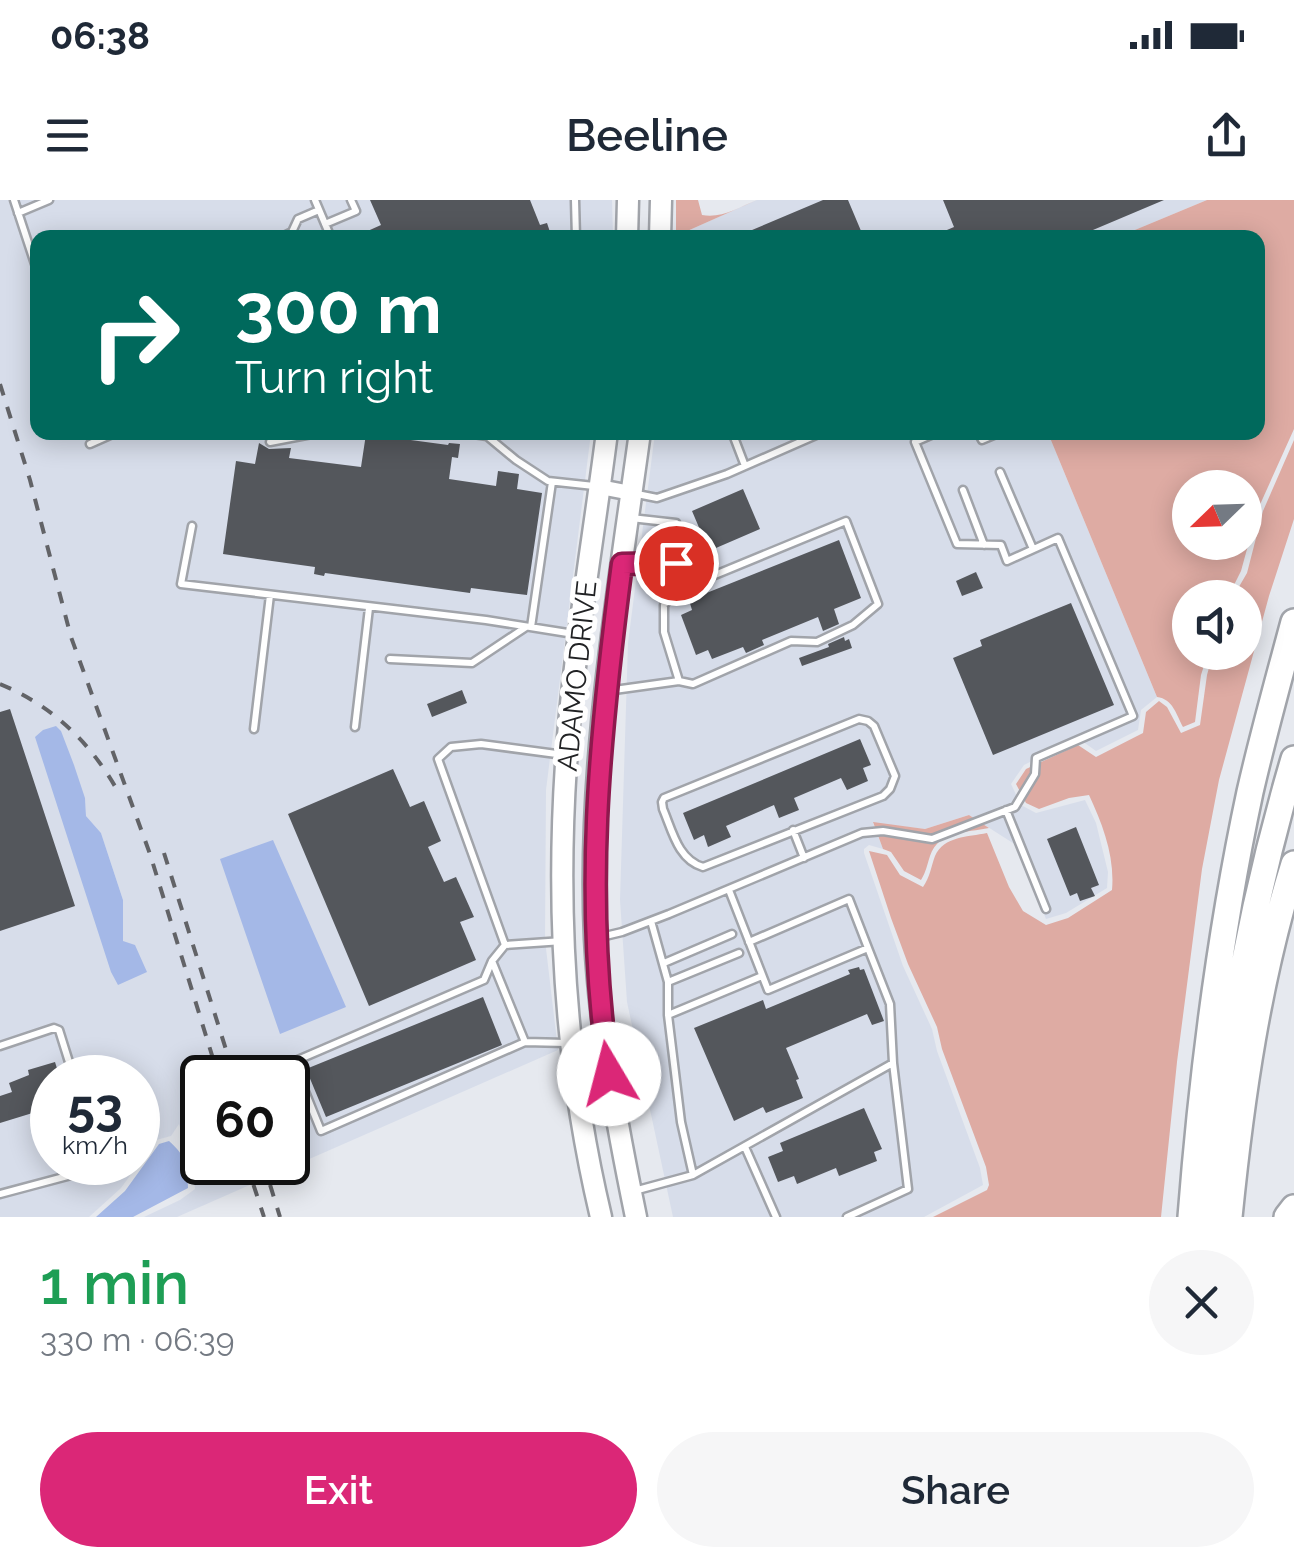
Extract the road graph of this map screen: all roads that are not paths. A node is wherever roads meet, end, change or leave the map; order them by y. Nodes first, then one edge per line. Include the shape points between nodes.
1 (14, 200) edge
2 (49, 200) edge
3 (315, 200) edge
4 (351, 200) edge
5 (575, 200) edge
6 (628, 200) edge
7 (660, 200) edge
8 (319, 210) junction
9 (18, 213) junction
10 (325, 224) junction
11 (293, 230) edge
12 (328, 230) edge
13 (576, 230) edge
14 (627, 230) edge
15 (660, 230) edge
16 (30, 250) edge
17 (99, 440) edge
18 (280, 440) edge
19 (492, 440) edge
20 (606, 440) edge
21 (639, 440) edge
22 (735, 440) edge
23 (805, 440) edge
24 (920, 440) edge
25 (270, 442) dead end
26 (90, 444) dead end
27 (745, 466) junction
28 (1000, 472) dead end
29 (552, 482) junction
30 (600, 487) junction
31 (963, 490) dead end
32 (631, 493) junction
33 (628, 518) junction
34 (192, 526) dead end
35 (984, 545) junction
36 (1033, 549) junction
37 (622, 564) junction
38 (270, 596) junction
39 (369, 608) junction
40 (1294, 622) edge
41 (529, 627) junction
42 (580, 634) junction
43 (390, 659) dead end
44 (679, 681) junction
45 (606, 692) junction
46 (354, 727) dead end
47 (254, 728) dead end
48 (566, 756) junction
49 (1294, 760) edge
50 (1006, 810) junction
51 (793, 830) junction
52 (804, 858) junction
53 (1294, 864) edge
54 (728, 890) junction
55 (1046, 909) dead end
56 (650, 921) junction
57 (732, 934) dead end
58 (595, 938) junction
59 (564, 940) junction
60 (749, 942) junction
61 (505, 945) junction
62 (868, 948) junction
63 (740, 953) dead end
64 (492, 960) junction
65 (664, 964) junction
66 (762, 976) junction
67 (668, 982) junction
68 (668, 1015) junction
69 (525, 1042) junction
70 (572, 1043) junction
71 (0, 1046) edge
72 (67, 1055) edge
73 (893, 1063) junction
74 (745, 1147) junction
75 (692, 1175) junction
76 (34, 1185) edge
77 (631, 1192) junction
78 (0, 1194) edge
79 (1294, 1208) edge
80 (602, 1217) edge
81 (636, 1217) edge
82 (776, 1217) edge
83 (848, 1217) edge
84 (1191, 1217) edge
85 (1210, 1217) edge
86 (1229, 1217) edge
87 (1287, 1217) edge

1 - 9 lane
2 - 9 lane
3 - 8 lane
4 - 10 lane via 356,211
5 - 13 lane
6 - 14 main road
7 - 15 main road
8 - 10 lane
8 - 11 lane via 298,219
9 - 16 lane
10 - 12 lane
17 - 26 lane
18 - 25 lane
19 - 29 lane
20 - 30 main road, ADAMO DRIVE
21 - 32 main road, ADAMO DRIVE
22 - 27 lane
23 - 27 lane
24 - 35 lane via 915,442 957,544
27 - 32 lane via 657,498
28 - 36 lane
29 - 30 lane
29 - 41 lane
30 - 32 street
30 - 42 main road, ADAMO DRIVE
31 - 35 lane
32 - 33 main road, ADAMO DRIVE
33 - 37 main road, ADAMO DRIVE
33 - 37 lane via 676,523 676,563
34 - 38 lane via 181,584
35 - 36 lane via 1001,546 1007,560
36 - 50 lane via 1058,538 1132,716 1036,758 1015,807
37 - 45 main road, ADAMO DRIVE
38 - 39 lane
38 - 47 lane
39 - 41 lane
39 - 46 lane
40 - 84 highway via 1250,792 1221,950
41 - 42 lane
41 - 43 lane via 472,664
42 - 48 main road, ADAMO DRIVE
44 - 44 lane via 664,632 664,605 676,591 846,520 878,604 816,642 792,641 693,684
44 - 45 lane
45 - 58 main road, ADAMO DRIVE
48 - 59 main road, ADAMO DRIVE
48 - 61 lane via 481,744 451,746 438,759
49 - 85 highway via 1249,938
50 - 52 lane via 932,839 862,834
50 - 55 lane
51 - 51 lane via 696,866 683,854 662,802 868,721 895,776 890,789
51 - 52 lane
52 - 54 lane
53 - 86 highway via 1250,1043
54 - 56 lane
54 - 60 lane
56 - 58 lane
56 - 65 lane
57 - 65 lane
58 - 59 street
58 - 77 main road, ADAMO DRIVE
59 - 61 lane
59 - 70 main road, ADAMO DRIVE
60 - 62 lane via 849,899
60 - 66 lane
61 - 64 lane
62 - 66 lane via 768,990
62 - 73 lane via 890,1004
63 - 67 lane
64 - 69 lane
64 - 69 lane via 484,980 293,1062 321,1130
65 - 67 lane
66 - 68 lane
67 - 68 lane
68 - 75 lane
69 - 70 lane
70 - 80 main road, ADAMO DRIVE
71 - 72 lane via 54,1028
73 - 74 lane
73 - 83 lane via 908,1190
74 - 75 lane
74 - 82 lane
75 - 77 lane
76 - 78 lane
77 - 81 main road, ADAMO DRIVE
79 - 87 highway

